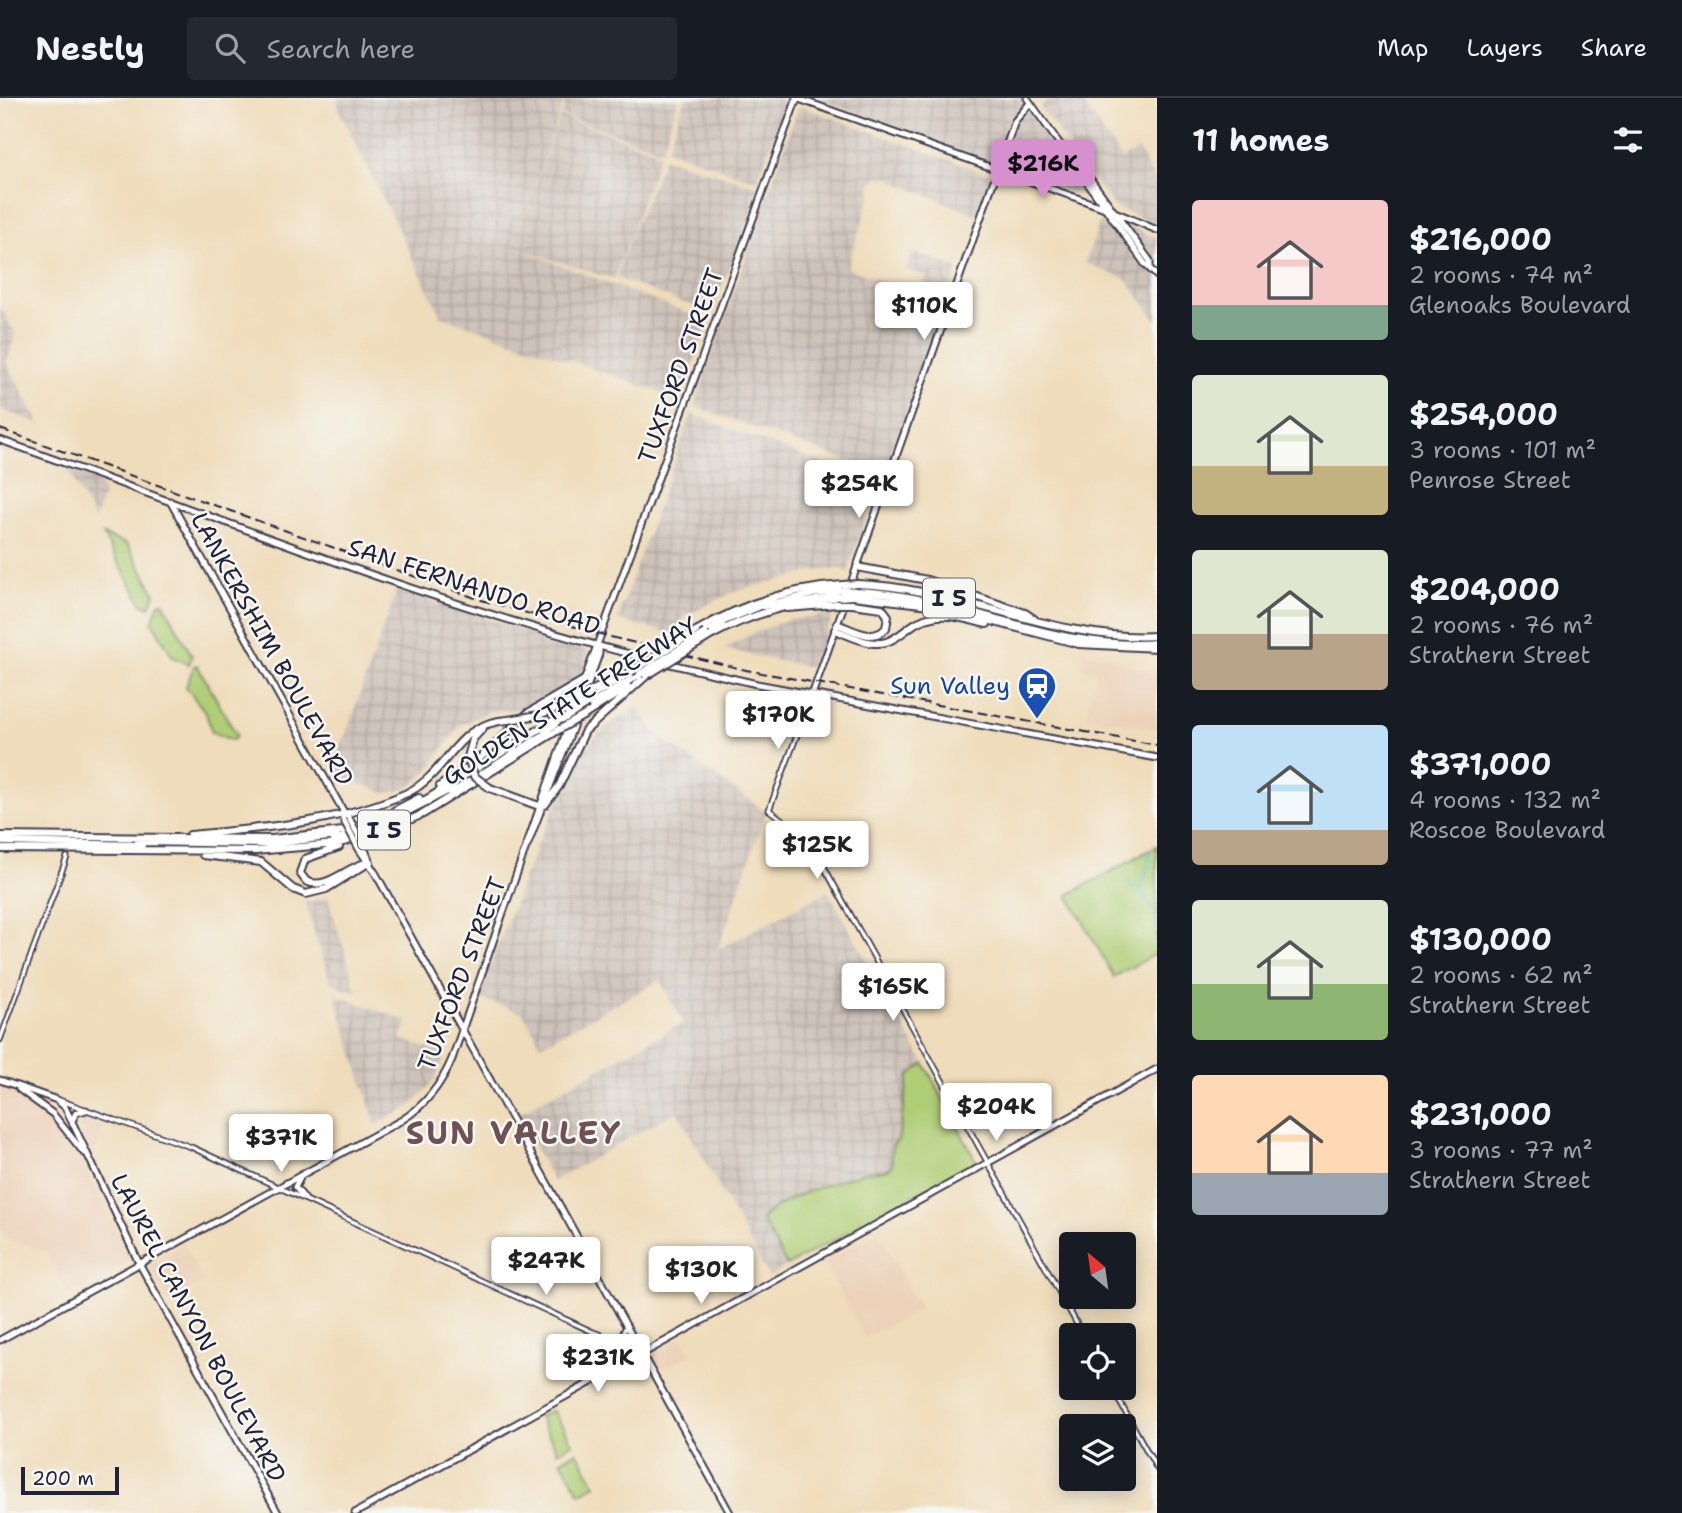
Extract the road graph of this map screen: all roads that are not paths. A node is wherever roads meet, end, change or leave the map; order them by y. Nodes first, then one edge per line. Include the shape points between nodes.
1 (797, 98) edge
2 (1028, 100) edge
3 (1067, 153) junction
4 (998, 170) junction
5 (1091, 188) junction
6 (1081, 200) junction
7 (1105, 208) junction
8 (1114, 213) junction
9 (1139, 223) junction
10 (1157, 230) edge
11 (1129, 233) junction
12 (1150, 266) junction
13 (1157, 276) edge
14 (0, 440) edge
15 (170, 501) junction
16 (192, 509) junction
17 (185, 531) junction
18 (857, 566) junction
19 (841, 593) junction
20 (855, 593) junction
21 (1038, 622) junction
22 (836, 627) junction
23 (1023, 630) junction
24 (704, 633) junction
25 (1157, 640) edge
26 (599, 646) junction
27 (1157, 648) edge
28 (636, 674) junction
29 (584, 680) junction
30 (812, 695) junction
31 (586, 707) junction
32 (508, 720) junction
33 (564, 721) junction
34 (1157, 758) edge
35 (552, 768) junction
36 (554, 782) junction
37 (542, 806) junction
38 (345, 817) junction
39 (385, 818) junction
40 (176, 838) junction
41 (0, 839) edge
42 (357, 839) junction
43 (0, 849) edge
44 (183, 852) junction
45 (67, 857) dead end
46 (370, 862) junction
47 (462, 1030) junction
48 (0, 1040) edge
49 (1157, 1069) edge
50 (0, 1080) edge
51 (7, 1082) junction
52 (57, 1100) junction
53 (86, 1110) junction
54 (73, 1122) junction
55 (88, 1158) junction
56 (986, 1164) junction
57 (305, 1173) junction
58 (279, 1187) junction
59 (304, 1198) junction
60 (139, 1263) junction
61 (1076, 1323) edge
62 (626, 1326) junction
63 (593, 1332) junction
64 (613, 1339) junction
65 (0, 1340) edge
66 (624, 1350) junction
67 (641, 1355) junction
68 (624, 1364) junction
69 (1119, 1400) edge
70 (1157, 1469) edge
71 (278, 1513) edge
72 (355, 1513) edge
73 (730, 1513) edge

1 - 4 main road
1 - 26 main road, TUXFORD STREET
2 - 3 main road
2 - 4 main road
3 - 5 main road
3 - 8 main road
4 - 6 main road
4 - 18 main road
5 - 6 main road
5 - 7 main road
6 - 7 main road
7 - 8 main road
7 - 12 main road
8 - 9 main road
8 - 11 main road
9 - 10 main road
9 - 11 main road
11 - 12 main road
12 - 13 main road
14 - 15 main road, SAN FERNANDO ROAD
15 - 16 main road, SAN FERNANDO ROAD
15 - 17 main road, LANKERSHIM BOULEVARD
16 - 17 main road via 181,514
16 - 26 main road, SAN FERNANDO ROAD via 393,581
17 - 38 main road, LANKERSHIM BOULEVARD
18 - 21 highway via 927,580 1025,613
18 - 22 main road
19 - 20 highway, GOLDEN STATE FREEWAY / I 5, bridge
19 - 20 highway, GOLDEN STATE FREEWAY / I 5, bridge
19 - 24 highway, GOLDEN STATE FREEWAY / I 5 via 776,608
19 - 24 highway, GOLDEN STATE FREEWAY / I 5 via 798,590 756,602
20 - 21 highway, GOLDEN STATE FREEWAY / I 5 via 929,593
20 - 22 highway via 882,608 888,616 886,628 870,636
20 - 23 highway, GOLDEN STATE FREEWAY / I 5 via 930,605
20 - 25 highway via 922,598 1091,640
21 - 25 highway, GOLDEN STATE FREEWAY / I 5
22 - 23 highway via 864,641 883,643 916,622 942,615
22 - 30 main road
23 - 27 highway, GOLDEN STATE FREEWAY / I 5 via 1094,647
24 - 28 highway, GOLDEN STATE FREEWAY / I 5, bridge
24 - 28 highway, GOLDEN STATE FREEWAY / I 5, bridge
26 - 29 main road, TUXFORD STREET
26 - 30 main road, SAN FERNANDO ROAD
26 - 36 main road, TUXFORD STREET
28 - 31 highway, GOLDEN STATE FREEWAY / I 5
28 - 31 highway, GOLDEN STATE FREEWAY / I 5
28 - 31 highway
28 - 32 highway, bridge via 539,715
28 - 37 highway via 585,731 559,786
29 - 35 main road, TUXFORD STREET
29 - 39 highway via 517,722 458,776
30 - 34 main road, SAN FERNANDO ROAD
30 - 56 street via 769,810 809,842
31 - 33 highway, GOLDEN STATE FREEWAY / I 5, bridge
31 - 33 highway, GOLDEN STATE FREEWAY / I 5, bridge
32 - 37 highway, bridge via 481,729 470,744 468,757 474,776 490,788
32 - 38 highway via 484,724 466,734 418,787
33 - 39 highway, GOLDEN STATE FREEWAY / I 5
33 - 41 highway via 426,807 327,841 271,846
33 - 42 highway, GOLDEN STATE FREEWAY / I 5 via 444,803
35 - 36 main road
35 - 37 main road, TUXFORD STREET
36 - 37 main road, TUXFORD STREET
37 - 47 main road, TUXFORD STREET
38 - 40 highway
38 - 46 main road, LANKERSHIM BOULEVARD, bridge
39 - 40 highway, GOLDEN STATE FREEWAY / I 5 via 297,838
40 - 41 highway, GOLDEN STATE FREEWAY / I 5
42 - 44 highway, GOLDEN STATE FREEWAY / I 5 via 296,850
42 - 46 highway via 309,856 300,868 302,877 310,884 320,884
43 - 44 highway, GOLDEN STATE FREEWAY / I 5
44 - 46 highway via 256,861 306,894 326,889
45 - 48 street
46 - 47 main road, LANKERSHIM BOULEVARD
47 - 57 main road, TUXFORD STREET via 444,1077 420,1108
47 - 62 main road, LANKERSHIM BOULEVARD
49 - 56 main road
50 - 51 main road, LAUREL CANYON BOULEVARD
51 - 52 main road, LAUREL CANYON BOULEVARD
51 - 55 main road, LAUREL CANYON BOULEVARD via 53,1114
52 - 53 street
52 - 54 main road, LAUREL CANYON BOULEVARD
53 - 54 main road via 74,1114
53 - 58 street via 191,1147
54 - 55 main road, LAUREL CANYON BOULEVARD
55 - 60 main road, LAUREL CANYON BOULEVARD
56 - 61 street
56 - 67 main road
57 - 58 main road
57 - 59 main road via 295,1185
58 - 59 street
58 - 60 main road
59 - 63 street
60 - 65 main road
60 - 71 main road, LAUREL CANYON BOULEVARD
62 - 64 street via 622,1335
62 - 67 main road, LANKERSHIM BOULEVARD
63 - 64 street
63 - 66 street
64 - 67 street
66 - 67 street
66 - 68 main road
67 - 68 main road
67 - 73 main road, LANKERSHIM BOULEVARD
68 - 72 main road
69 - 70 street

